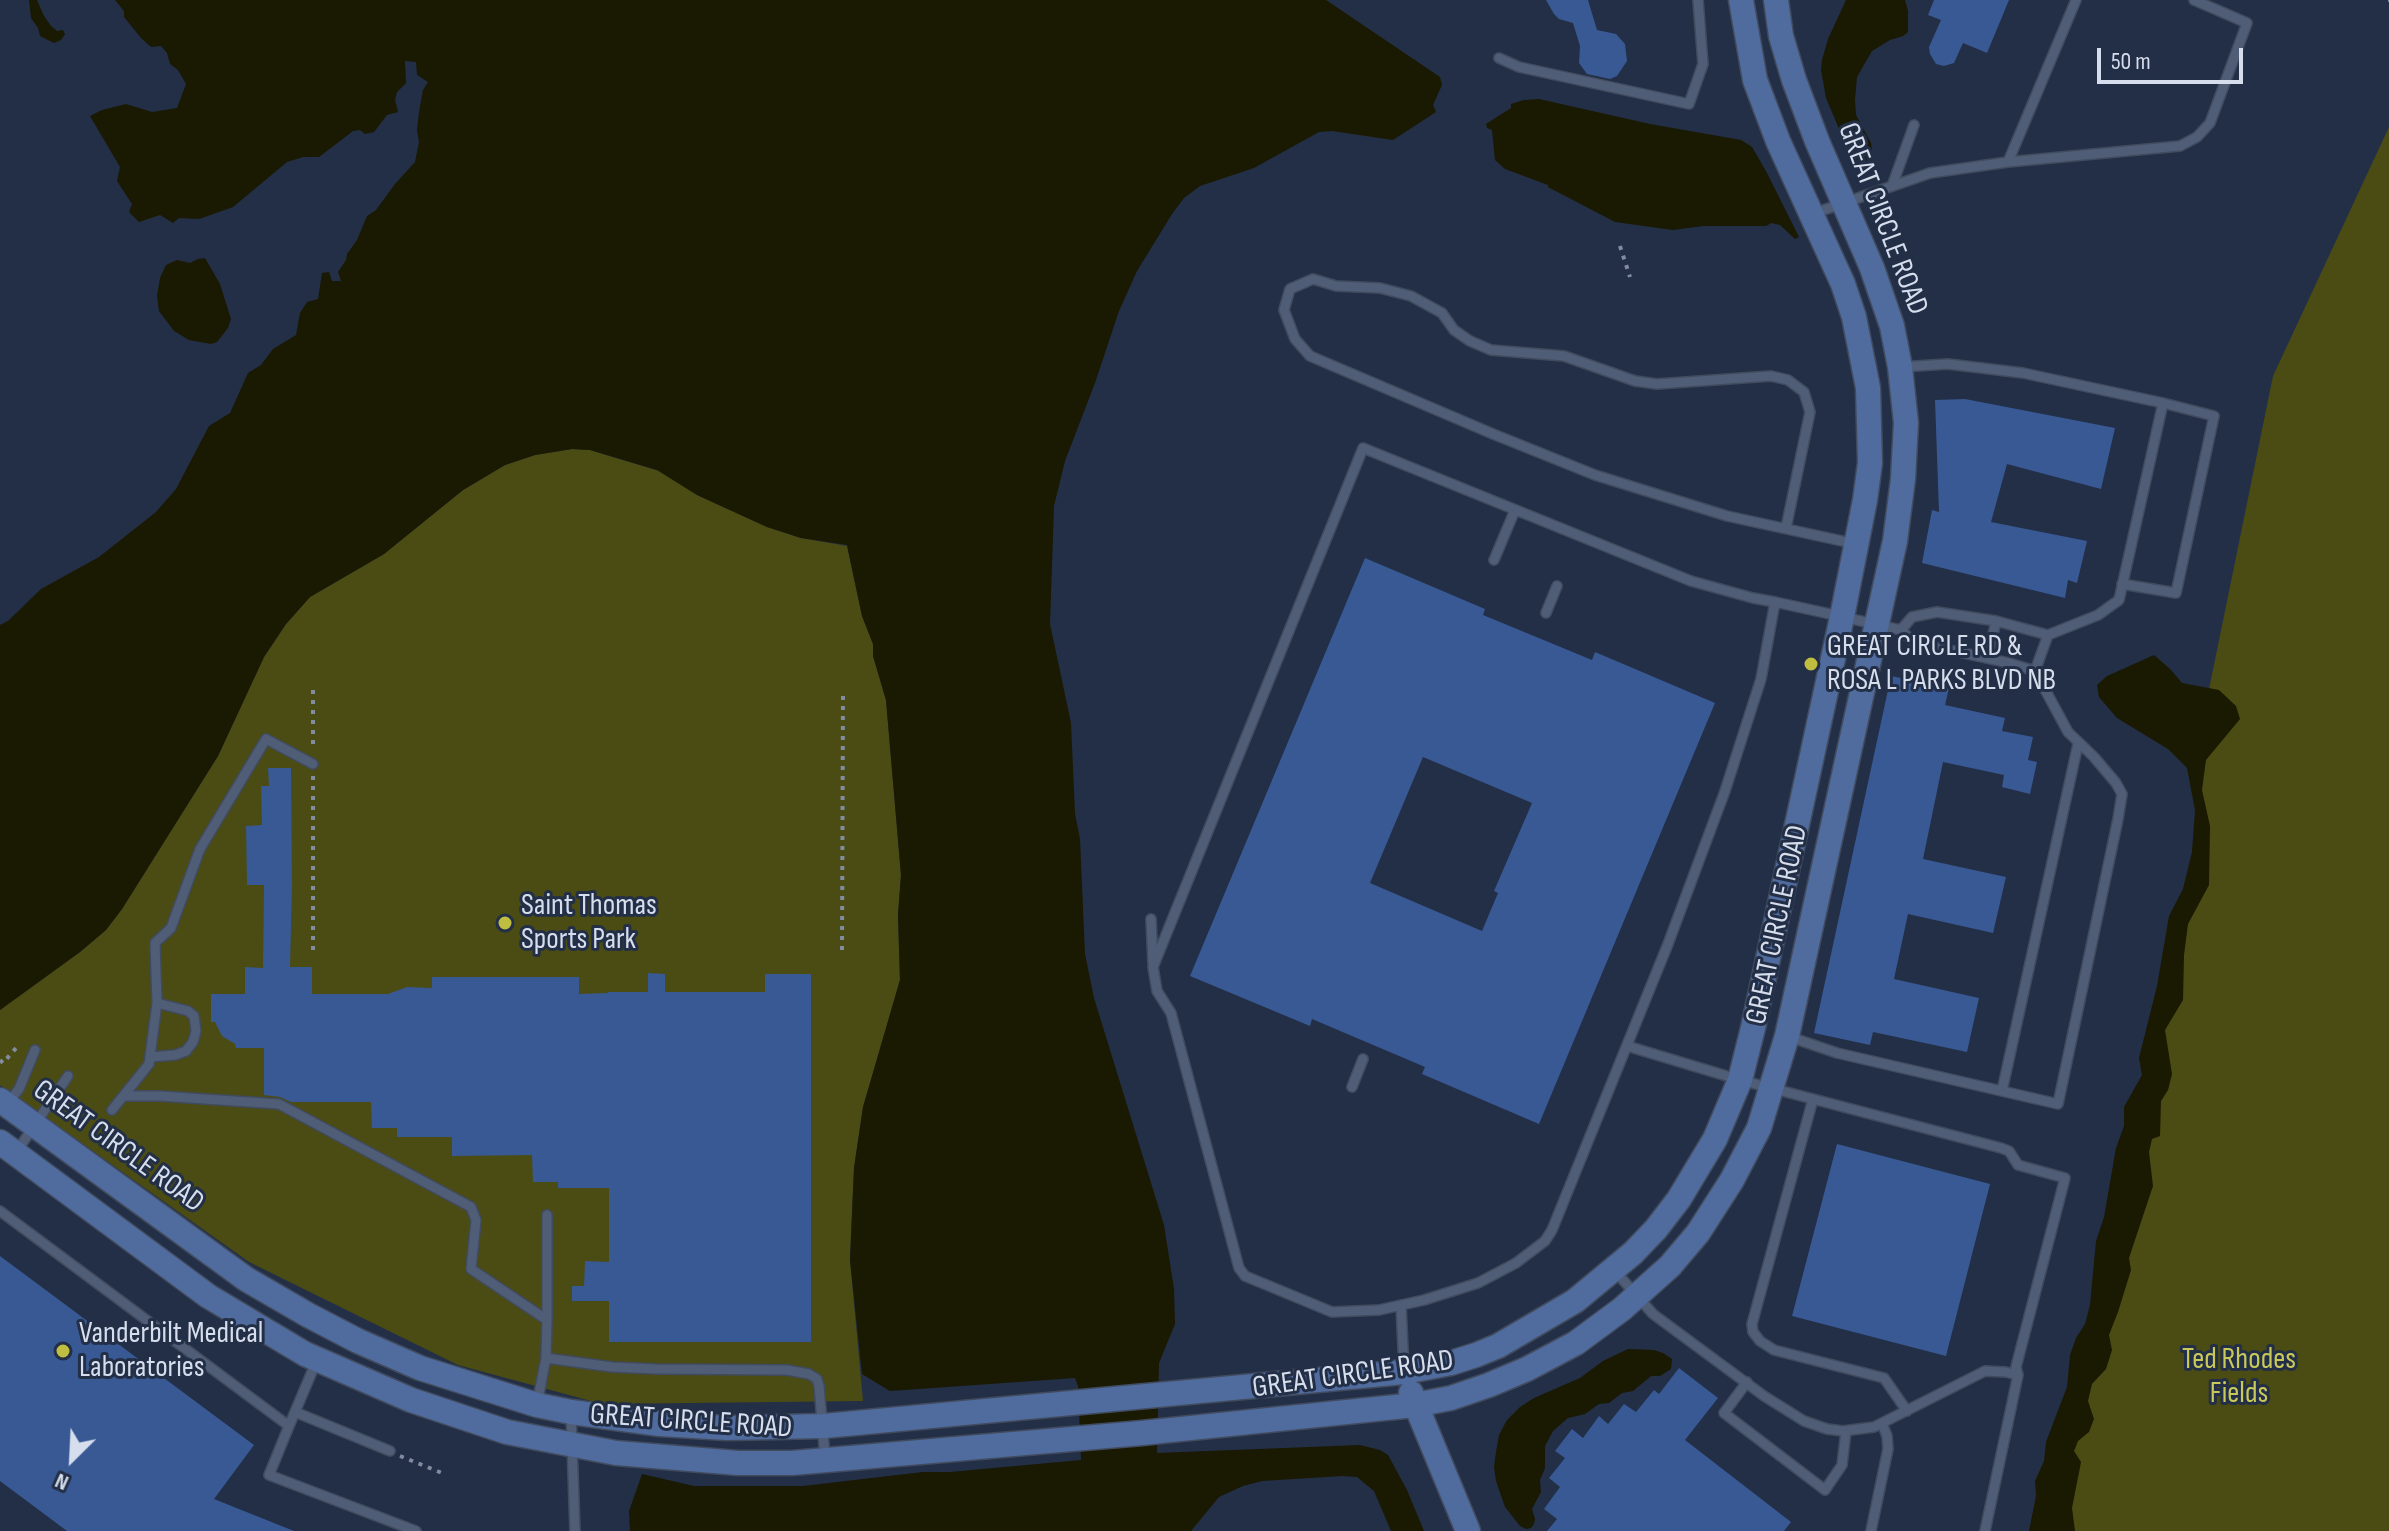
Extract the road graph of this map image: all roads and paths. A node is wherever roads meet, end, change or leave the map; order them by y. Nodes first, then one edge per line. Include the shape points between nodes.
1 (1698, 0) edge
2 (1741, 0) edge
3 (1776, 0) edge
4 (2076, 0) edge
5 (2194, 0) edge
6 (1499, 58) dead end
7 (1914, 125) dead end
8 (2008, 162) junction
9 (1892, 186) junction
10 (1844, 202) junction
11 (1812, 214) junction
12 (1620, 246) dead end
13 (1630, 277) dead end
14 (1900, 367) junction
15 (2163, 403) junction
16 (1515, 510) junction
17 (1786, 528) junction
18 (1856, 544) junction
19 (1494, 560) dead end
20 (2122, 584) junction
21 (1557, 586) dead end
22 (1775, 602) junction
23 (1546, 613) dead end
24 (1842, 617) junction
25 (1996, 621) junction
26 (1875, 624) junction
27 (1901, 630) junction
28 (2048, 635) junction
29 (1988, 658) junction
30 (2035, 671) junction
31 (313, 690) dead end
32 (843, 690) dead end
33 (2078, 744) junction
34 (313, 764) junction
35 (1151, 919) dead end
36 (842, 950) dead end
37 (313, 951) dead end
38 (1153, 967) junction
39 (157, 1003) junction
40 (1787, 1036) junction
41 (1627, 1046) junction
42 (35, 1050) dead end
43 (150, 1057) junction
44 (1363, 1059) dead end
45 (68, 1076) dead end
46 (1740, 1080) junction
47 (1352, 1087) dead end
48 (1772, 1089) junction
49 (2002, 1091) junction
50 (124, 1096) junction
51 (1813, 1099) junction
52 (2, 1106) edge
53 (112, 1110) dead end
54 (34, 1126) junction
55 (8, 1148) edge
56 (0, 1211) edge
57 (547, 1215) dead end
58 (1613, 1270) junction
59 (1636, 1296) junction
60 (1401, 1305) junction
61 (547, 1320) junction
62 (546, 1358) junction
63 (317, 1360) junction
64 (1404, 1372) junction
65 (2018, 1375) junction
66 (1747, 1382) junction
67 (537, 1405) junction
68 (1415, 1405) junction
69 (1907, 1411) junction
70 (295, 1412) junction
71 (571, 1412) junction
72 (1882, 1423) junction
73 (289, 1426) junction
74 (824, 1426) junction
75 (1846, 1431) junction
76 (572, 1445) junction
77 (390, 1451) joint
78 (825, 1460) junction
79 (442, 1473) dead end
80 (416, 1531) edge
81 (575, 1531) edge
82 (1468, 1531) edge
83 (1871, 1531) edge
84 (1985, 1531) edge

1 - 6 lane via 1703,64 1689,104 1519,67
2 - 11 street, GREAT CIRCLE ROAD via 1755,80
3 - 10 street, GREAT CIRCLE ROAD via 1794,80
4 - 8 lane
5 - 8 lane via 2247,23 2210,123 2197,137 2180,146
7 - 9 lane
8 - 9 lane via 1930,173
9 - 10 lane
10 - 11 lane
10 - 14 street, GREAT CIRCLE ROAD via 1892,326
11 - 18 street, GREAT CIRCLE ROAD via 1854,317 1868,388 1870,463
12 - 13 path
14 - 15 lane via 1931,364 2023,373
14 - 26 street, GREAT CIRCLE ROAD via 1906,423 1903,479
15 - 20 lane
15 - 20 lane via 2214,416 2176,593
16 - 19 lane
16 - 22 lane via 1691,581
16 - 38 lane via 1363,448
17 - 17 lane via 1727,516 1595,475 1310,356 1295,339 1284,310 1290,289 1313,279 1411,296 1442,313 1470,341 1491,350 1564,356 1635,381 1771,376 1788,380 1804,392 1810,412
17 - 18 lane
18 - 24 street, GREAT CIRCLE ROAD
20 - 28 lane via 2119,600 2098,615
21 - 23 lane
22 - 24 lane
22 - 41 lane via 1761,679 1725,791
24 - 26 lane
24 - 46 street, GREAT CIRCLE ROAD
25 - 27 lane via 1937,612 1912,617
25 - 28 lane
25 - 29 lane
26 - 27 lane
26 - 40 street, GREAT CIRCLE ROAD
27 - 29 lane via 1913,642
28 - 30 lane
29 - 30 lane
30 - 33 lane
31 - 34 path
32 - 36 path
33 - 49 lane
33 - 49 lane via 2122,794 2058,1104
34 - 37 path
34 - 39 lane via 266,739 200,849 171,928 155,943
35 - 38 lane
38 - 60 lane via 1157,991 1171,1013 1239,1268 1245,1276 1332,1312
39 - 43 lane
39 - 43 lane via 188,1011 196,1031 186,1051
40 - 48 street, GREAT CIRCLE ROAD
40 - 49 lane via 1837,1053
41 - 46 lane
41 - 60 lane via 1545,1241 1478,1283
42 - 52 lane via 19,1089
43 - 50 lane
44 - 47 lane
45 - 54 lane
46 - 48 lane
46 - 58 street, GREAT CIRCLE ROAD via 1715,1139 1679,1199
48 - 51 lane
48 - 59 street, GREAT CIRCLE ROAD via 1749,1148 1698,1233
50 - 53 lane
50 - 61 lane via 279,1104 471,1207 476,1220 471,1269
51 - 65 lane via 2001,1148 2018,1165 2065,1178
51 - 69 lane via 1753,1332 1774,1350 1884,1378
52 - 54 street, GREAT CIRCLE ROAD
54 - 55 lane
54 - 67 street, GREAT CIRCLE ROAD via 246,1279 308,1315 420,1368
55 - 63 street, GREAT CIRCLE ROAD via 208,1296
56 - 73 lane
57 - 61 lane
58 - 59 lane
58 - 64 street, GREAT CIRCLE ROAD via 1575,1301 1498,1346
59 - 66 lane
59 - 68 street, GREAT CIRCLE ROAD via 1576,1343 1527,1369 1451,1398
60 - 64 lane
61 - 62 lane
62 - 67 lane
62 - 74 lane via 612,1367 801,1371 817,1379
63 - 70 lane
63 - 76 street, GREAT CIRCLE ROAD via 466,1419
64 - 68 street
64 - 74 street, GREAT CIRCLE ROAD
65 - 69 lane via 1985,1371
65 - 84 lane
66 - 75 lane via 1804,1421
66 - 75 lane via 1724,1413 1825,1490 1842,1465
67 - 71 street, GREAT CIRCLE ROAD
68 - 78 street, GREAT CIRCLE ROAD
68 - 82 street
69 - 72 lane
70 - 73 lane
70 - 77 lane
71 - 74 street, GREAT CIRCLE ROAD via 727,1428
71 - 76 lane
72 - 75 lane
72 - 83 lane via 1888,1449
73 - 80 lane via 269,1475
74 - 78 lane
76 - 78 street, GREAT CIRCLE ROAD via 738,1463
76 - 81 lane
77 - 79 path

